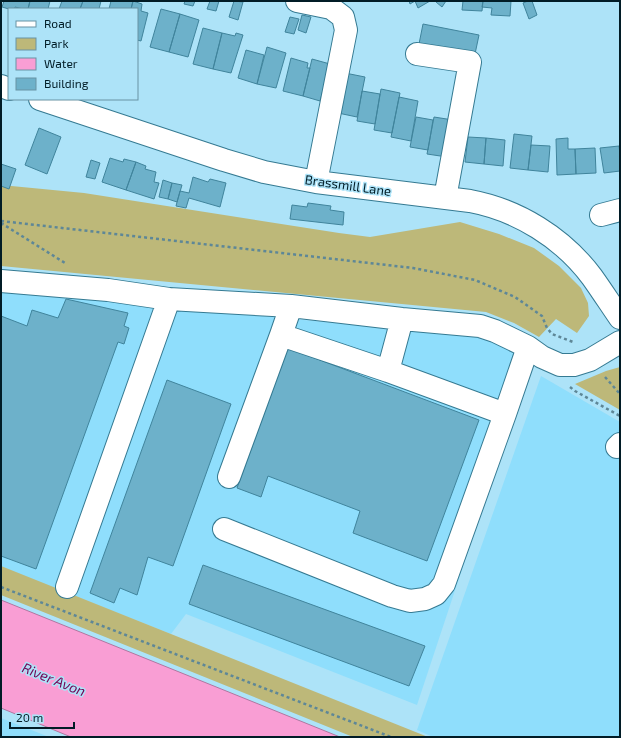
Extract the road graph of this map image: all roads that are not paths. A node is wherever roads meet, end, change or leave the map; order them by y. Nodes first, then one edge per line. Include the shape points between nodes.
1 (297, 1) edge
2 (417, 54) dead end
3 (43, 100) edge
4 (316, 182) junction
5 (445, 198) junction
6 (1, 281) edge
7 (169, 299) junction
8 (291, 306) junction
9 (620, 318) edge
10 (402, 319) junction
11 (281, 335) junction
12 (620, 342) edge
13 (528, 347) junction
14 (388, 371) junction
15 (505, 414) junction
16 (229, 477) dead end
17 (224, 529) dead end
18 (68, 587) dead end

1 - 4 street via 331,8 343,17 346,30
2 - 5 street via 470,62
3 - 4 street, Brassmill Lane via 264,172
4 - 5 street, Brassmill Lane
5 - 9 street, Brassmill Lane via 486,204 537,226 567,248 592,276
6 - 7 street via 108,290
7 - 8 street
7 - 18 street
8 - 10 street
8 - 11 street
10 - 13 street via 480,326
10 - 14 street
11 - 14 street
11 - 16 street
12 - 13 street via 590,360 574,365 560,365
13 - 15 street
14 - 15 street
15 - 17 street via 444,584 436,594 425,599 410,601 392,596

